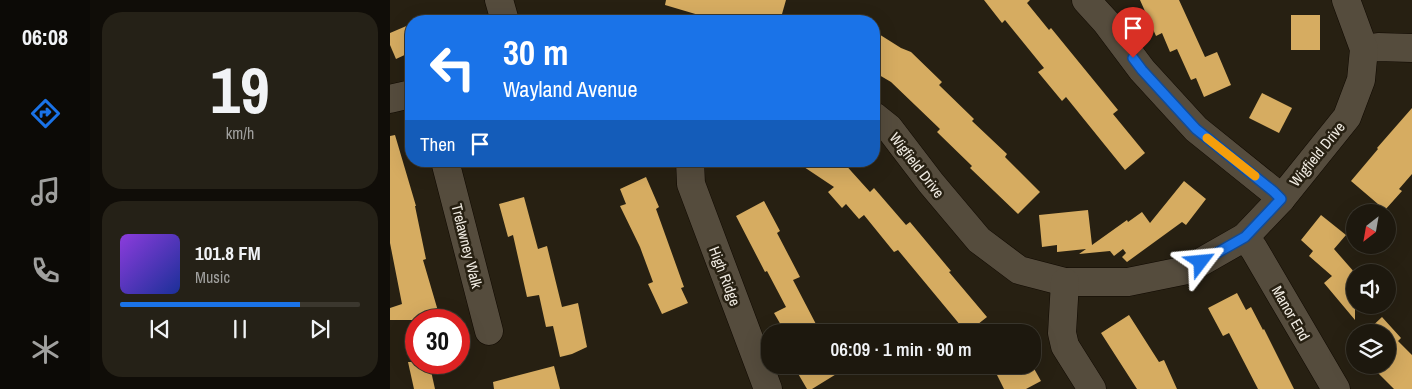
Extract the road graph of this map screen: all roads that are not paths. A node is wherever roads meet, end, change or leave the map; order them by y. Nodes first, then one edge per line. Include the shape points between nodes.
1 (499, 0) edge
2 (1086, 0) edge
3 (1346, 0) edge
4 (503, 15) edge
5 (1412, 48) edge
6 (1364, 49) junction
7 (405, 95) edge
8 (390, 99) edge
9 (880, 121) edge
10 (447, 167) edge
11 (690, 167) edge
12 (1281, 199) junction
13 (1245, 237) junction
14 (1065, 282) junction
15 (488, 331) dead end
16 (768, 389) edge
17 (1092, 389) edge
18 (1336, 389) edge

1 - 4 street
2 - 12 street via 1142,70 1196,129
3 - 6 street, Wigfield Drive
5 - 6 street
6 - 12 street, Wigfield Drive via 1361,80 1347,117
7 - 8 street
9 - 14 street, Wigfield Drive via 980,240 1019,270
10 - 15 street, Trelawney Walk
11 - 16 street, High Ridge via 691,184
12 - 13 street, Wigfield Drive
13 - 14 street, Wigfield Drive via 1187,270 1128,282
13 - 18 street, Manor End
14 - 17 street via 1062,333 1065,346

